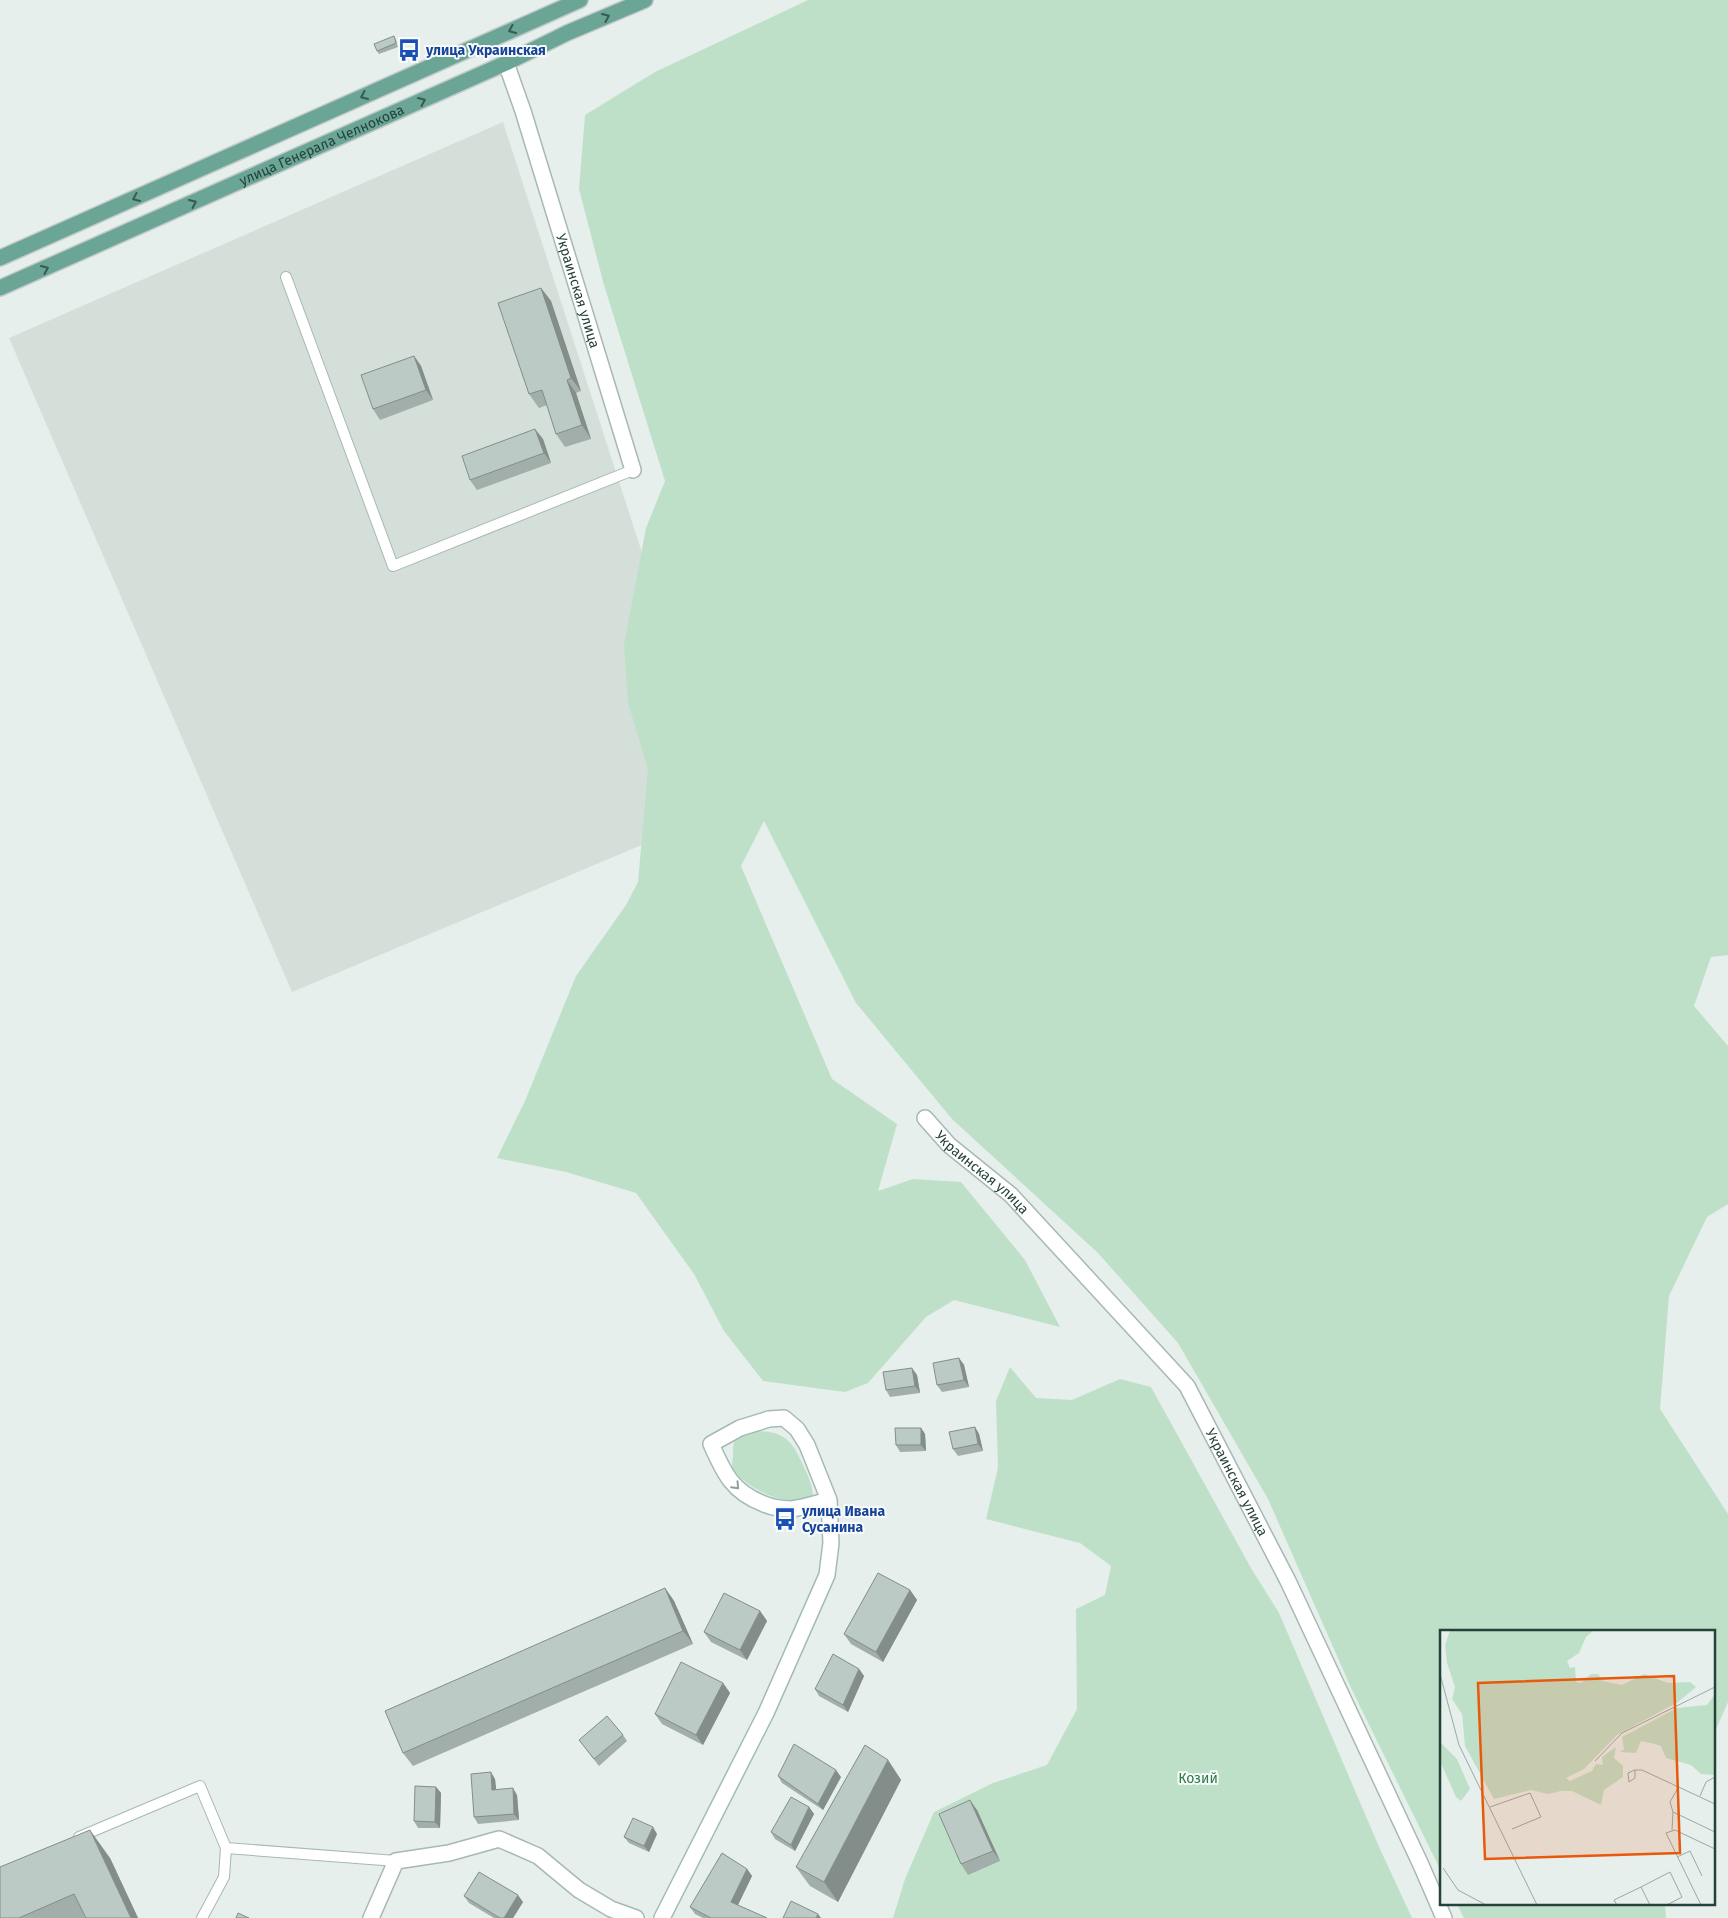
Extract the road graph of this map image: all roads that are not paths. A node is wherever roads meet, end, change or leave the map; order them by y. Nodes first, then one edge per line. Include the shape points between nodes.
1 (580, 0) edge
2 (645, 0) edge
3 (506, 63) junction
4 (0, 258) edge
5 (286, 277) dead end
6 (0, 288) edge
7 (633, 470) joint
8 (925, 1118) dead end
9 (829, 1500) junction
10 (73, 1840) edge
11 (226, 1848) junction
12 (396, 1862) junction
13 (202, 1918) edge
14 (371, 1918) edge
15 (636, 1918) edge
16 (662, 1918) edge
17 (1444, 1918) edge

1 -> 4 main road, улица Генерала Челнокова
3 -> 2 main road, улица Генерала Челнокова
6 -> 3 main road, улица Генерала Челнокова
3 - 7 street, Украинская улица
5 - 7 lane via 393,566
8 - 17 street, Украинская улица via 949,1145 1011,1195 1187,1386 1288,1581
9 -> 9 street via 807,1445 797,1429 784,1418 769,1418 740,1428 711,1444 725,1473 750,1499 790,1509
9 - 16 street via 831,1543 827,1575 766,1713
10 - 11 lane via 200,1786
11 - 12 lane
11 - 13 lane via 224,1877
12 - 14 street
12 - 15 street via 449,1853 499,1839 538,1856 579,1890 611,1909

